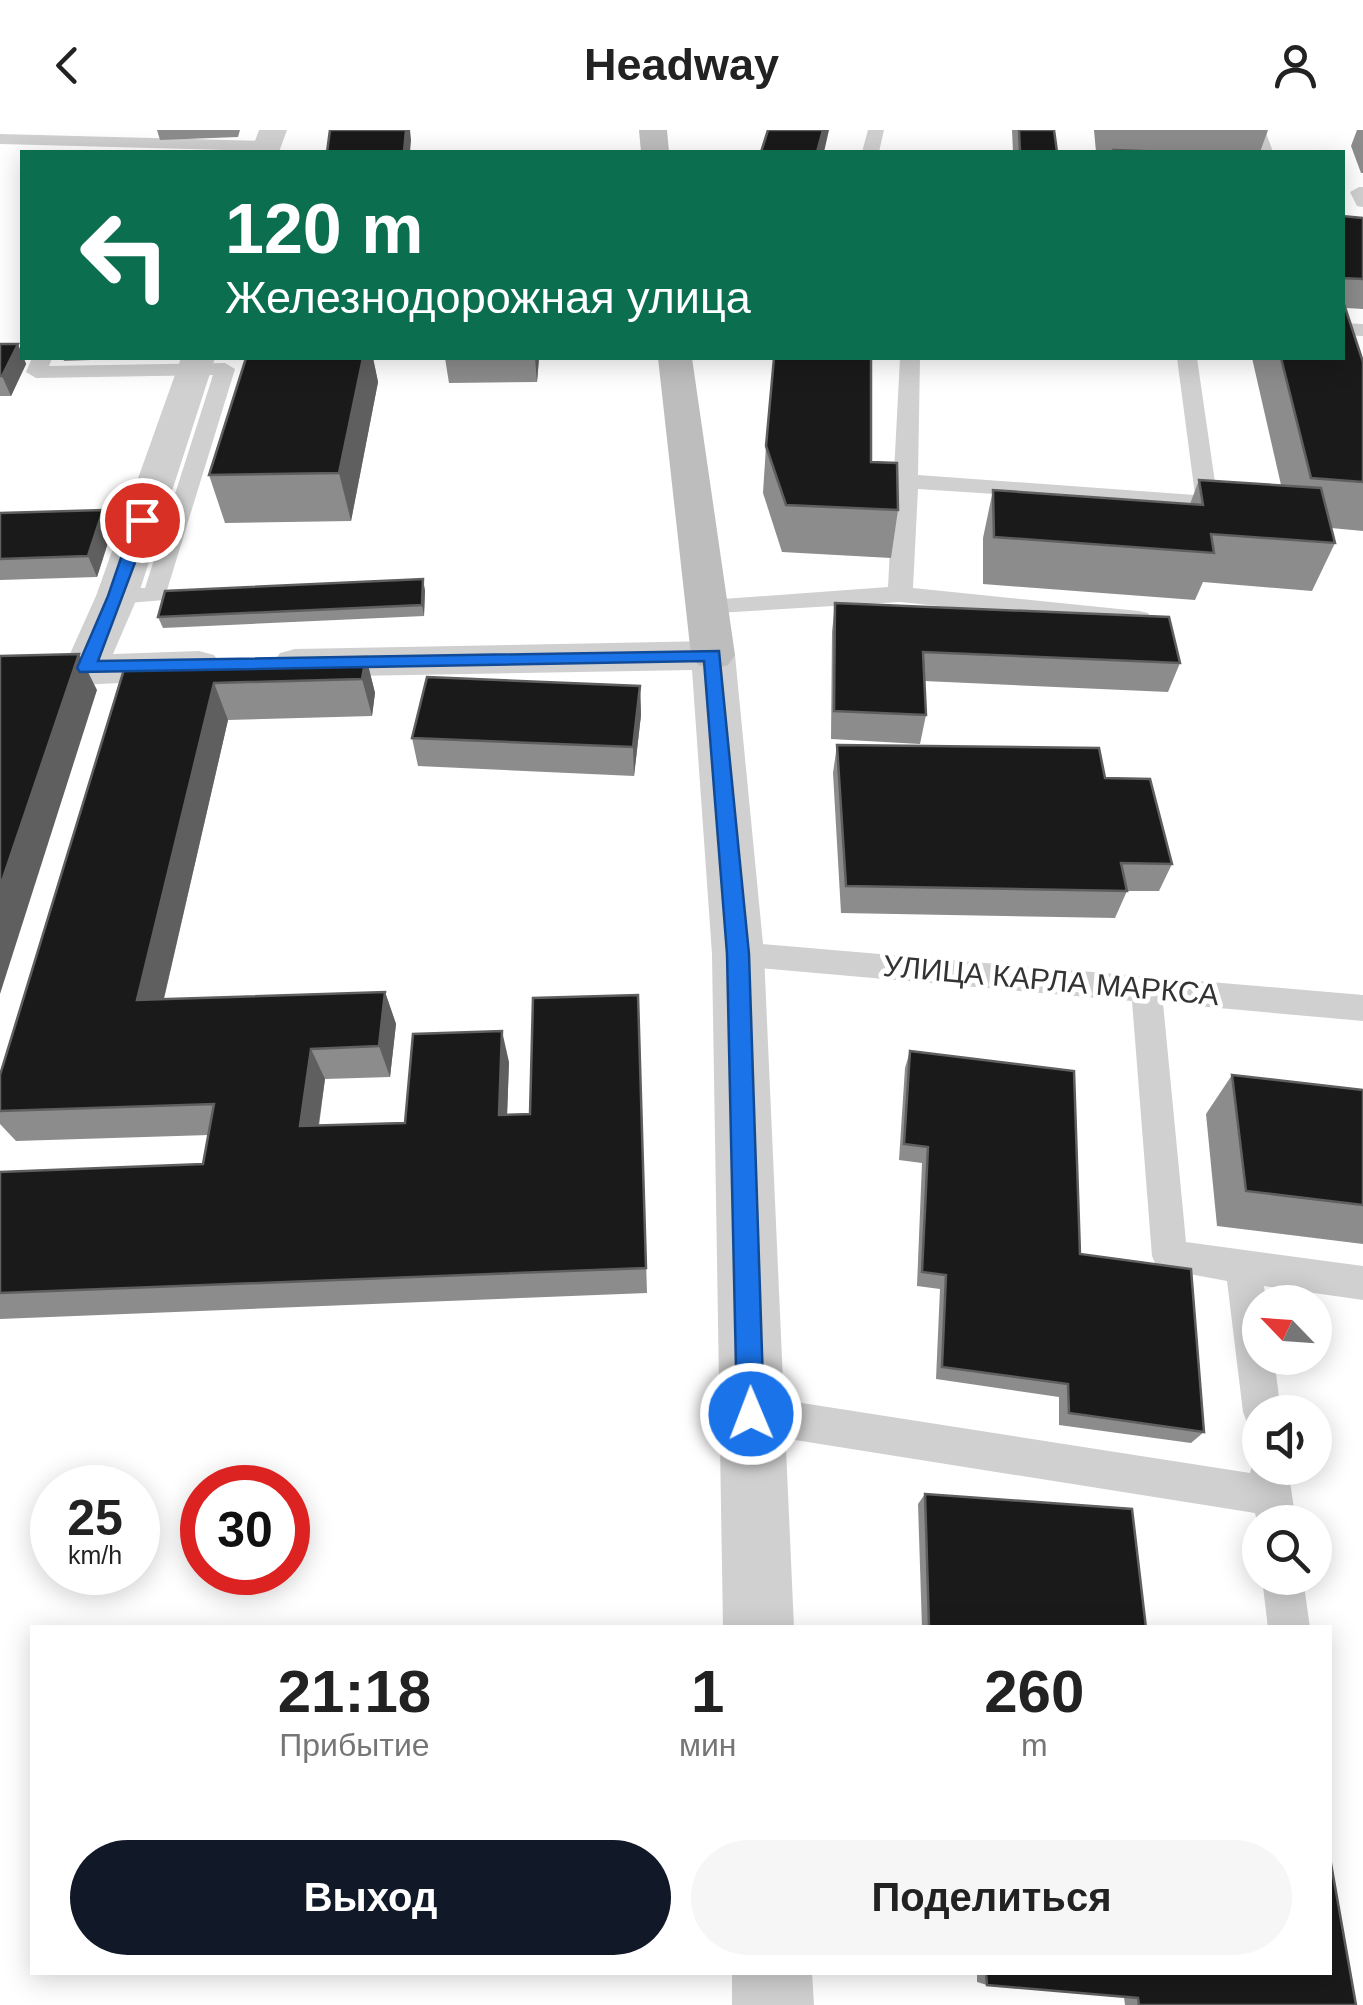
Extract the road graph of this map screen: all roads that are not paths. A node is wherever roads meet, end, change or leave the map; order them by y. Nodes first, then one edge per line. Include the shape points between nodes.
1 (0, 139) edge
2 (269, 143) edge
3 (1363, 192) edge
4 (1363, 202) edge
5 (41, 360) edge
6 (675, 360) edge
7 (910, 360) edge
8 (1187, 360) edge
9 (196, 364) edge
10 (906, 481) junction
11 (900, 594) junction
12 (1161, 621) edge
13 (711, 632) junction
14 (86, 668) junction
15 (0, 674) edge
16 (738, 954) junction
17 (1146, 988) junction
18 (1363, 1008) edge
19 (1243, 1265) junction
20 (1363, 1283) edge
21 (1260, 1395) edge
22 (751, 1414) junction
23 (1273, 1495) edge
24 (1285, 1595) edge
25 (759, 1625) edge
26 (1289, 1625) edge
27 (772, 1975) edge
28 (773, 2005) edge

1 - 2 lane
3 - 4 lane
5 - 9 lane via 36,372
6 - 13 street
7 - 10 lane
8 - 10 lane via 1207,502
9 - 14 street
10 - 11 lane
11 - 12 lane
11 - 13 lane
13 - 14 street via 252,664
13 - 16 street
14 - 15 street
16 - 17 lane, УЛИЦА КАРЛА МАРКСА
16 - 22 street
17 - 18 lane, УЛИЦА КАРЛА МАРКСА
17 - 19 lane via 1170,1256
19 - 20 lane
19 - 21 lane
22 - 23 lane
22 - 25 street
24 - 26 lane
27 - 28 street

